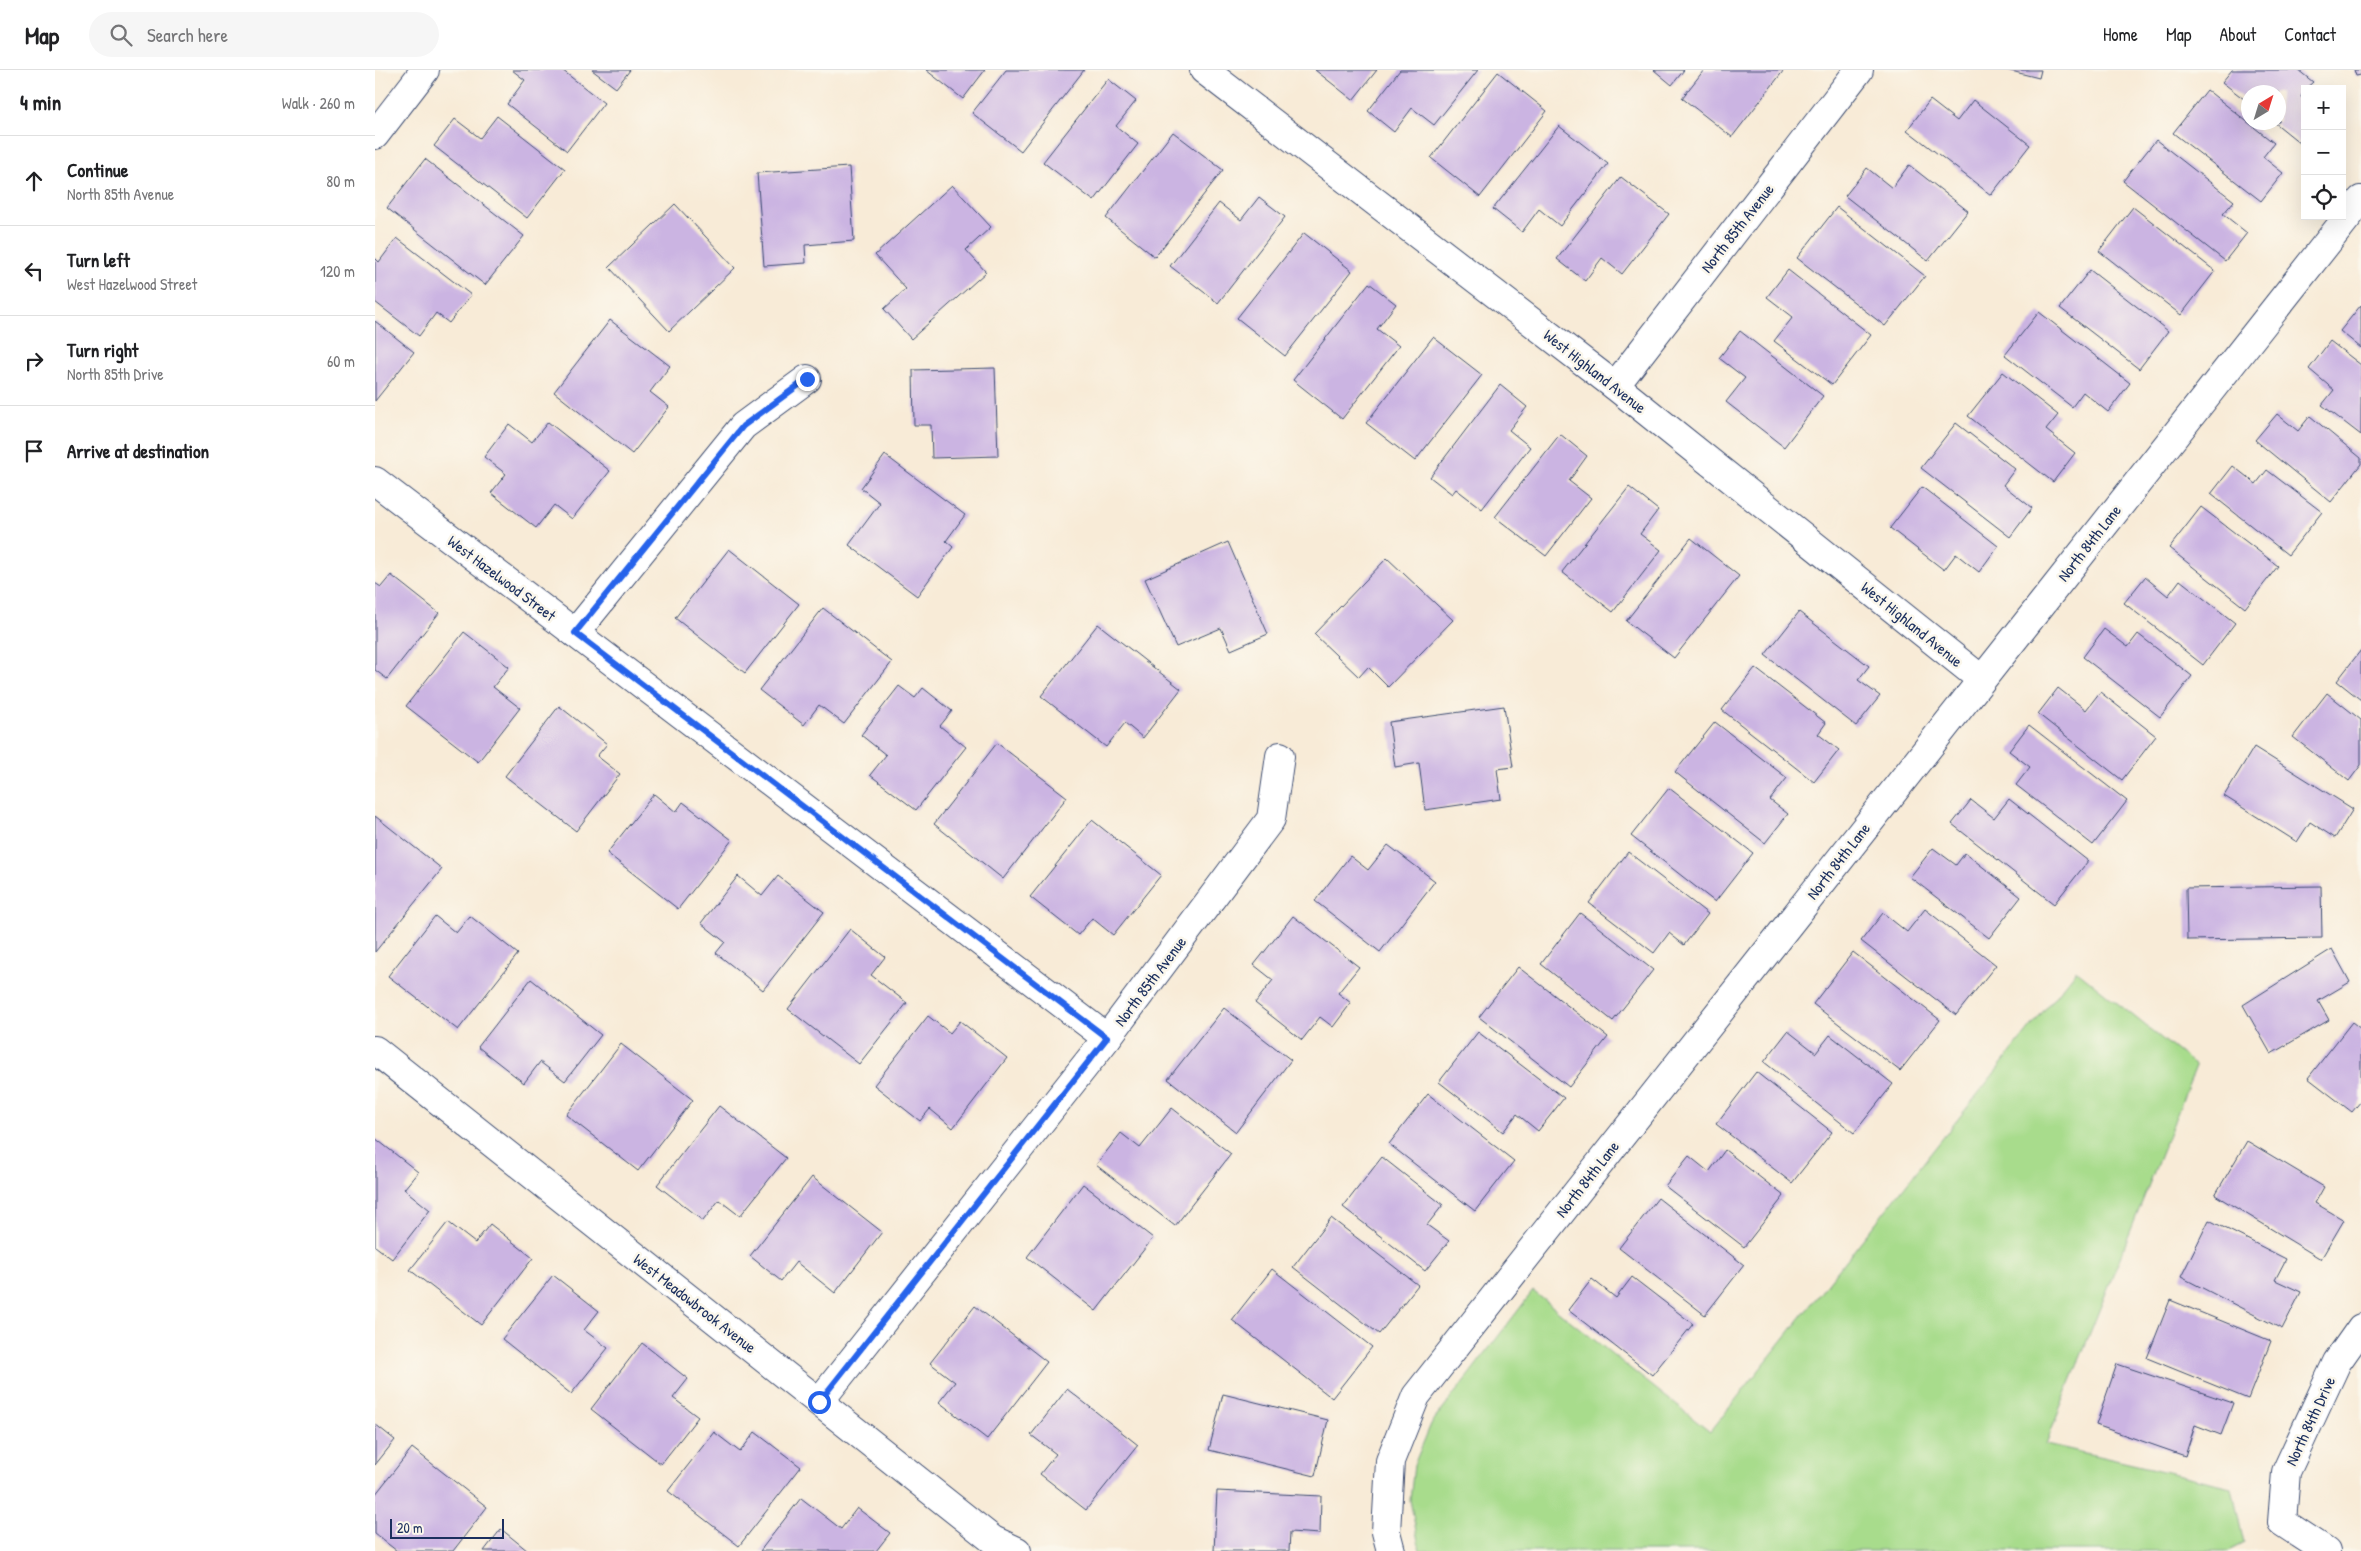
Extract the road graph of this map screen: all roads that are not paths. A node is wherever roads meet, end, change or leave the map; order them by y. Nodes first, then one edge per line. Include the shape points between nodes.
1 (425, 70) edge
2 (1204, 70) edge
3 (1859, 70) edge
4 (375, 135) edge
5 (2361, 200) edge
6 (807, 379) dead end
7 (1615, 386) junction
8 (375, 481) edge
9 (575, 633) junction
10 (1981, 679) junction
11 (1280, 756) dead end
12 (1107, 1038) junction
13 (375, 1050) edge
14 (2361, 1328) edge
15 (819, 1402) junction
16 (1017, 1551) edge
17 (1391, 1551) edge
18 (2326, 1551) edge

1 - 4 street
2 - 7 street, West Highland Avenue
3 - 7 street, North 85th Avenue
5 - 10 street, North 84th Lane
6 - 9 street via 743,426
7 - 10 street, West Highland Avenue
8 - 9 street, West Hazelwood Street
9 - 12 street, West Hazelwood Street
10 - 17 street, North 84th Lane via 1416,1396 1390,1461 1386,1532
11 - 12 street, North 85th Avenue via 1271,819
12 - 15 street, North 85th Avenue
13 - 15 street, West Meadowbrook Avenue
14 - 18 street, North 84th Drive via 2337,1362 2286,1472 2282,1522
15 - 16 street, West Meadowbrook Avenue via 993,1540

